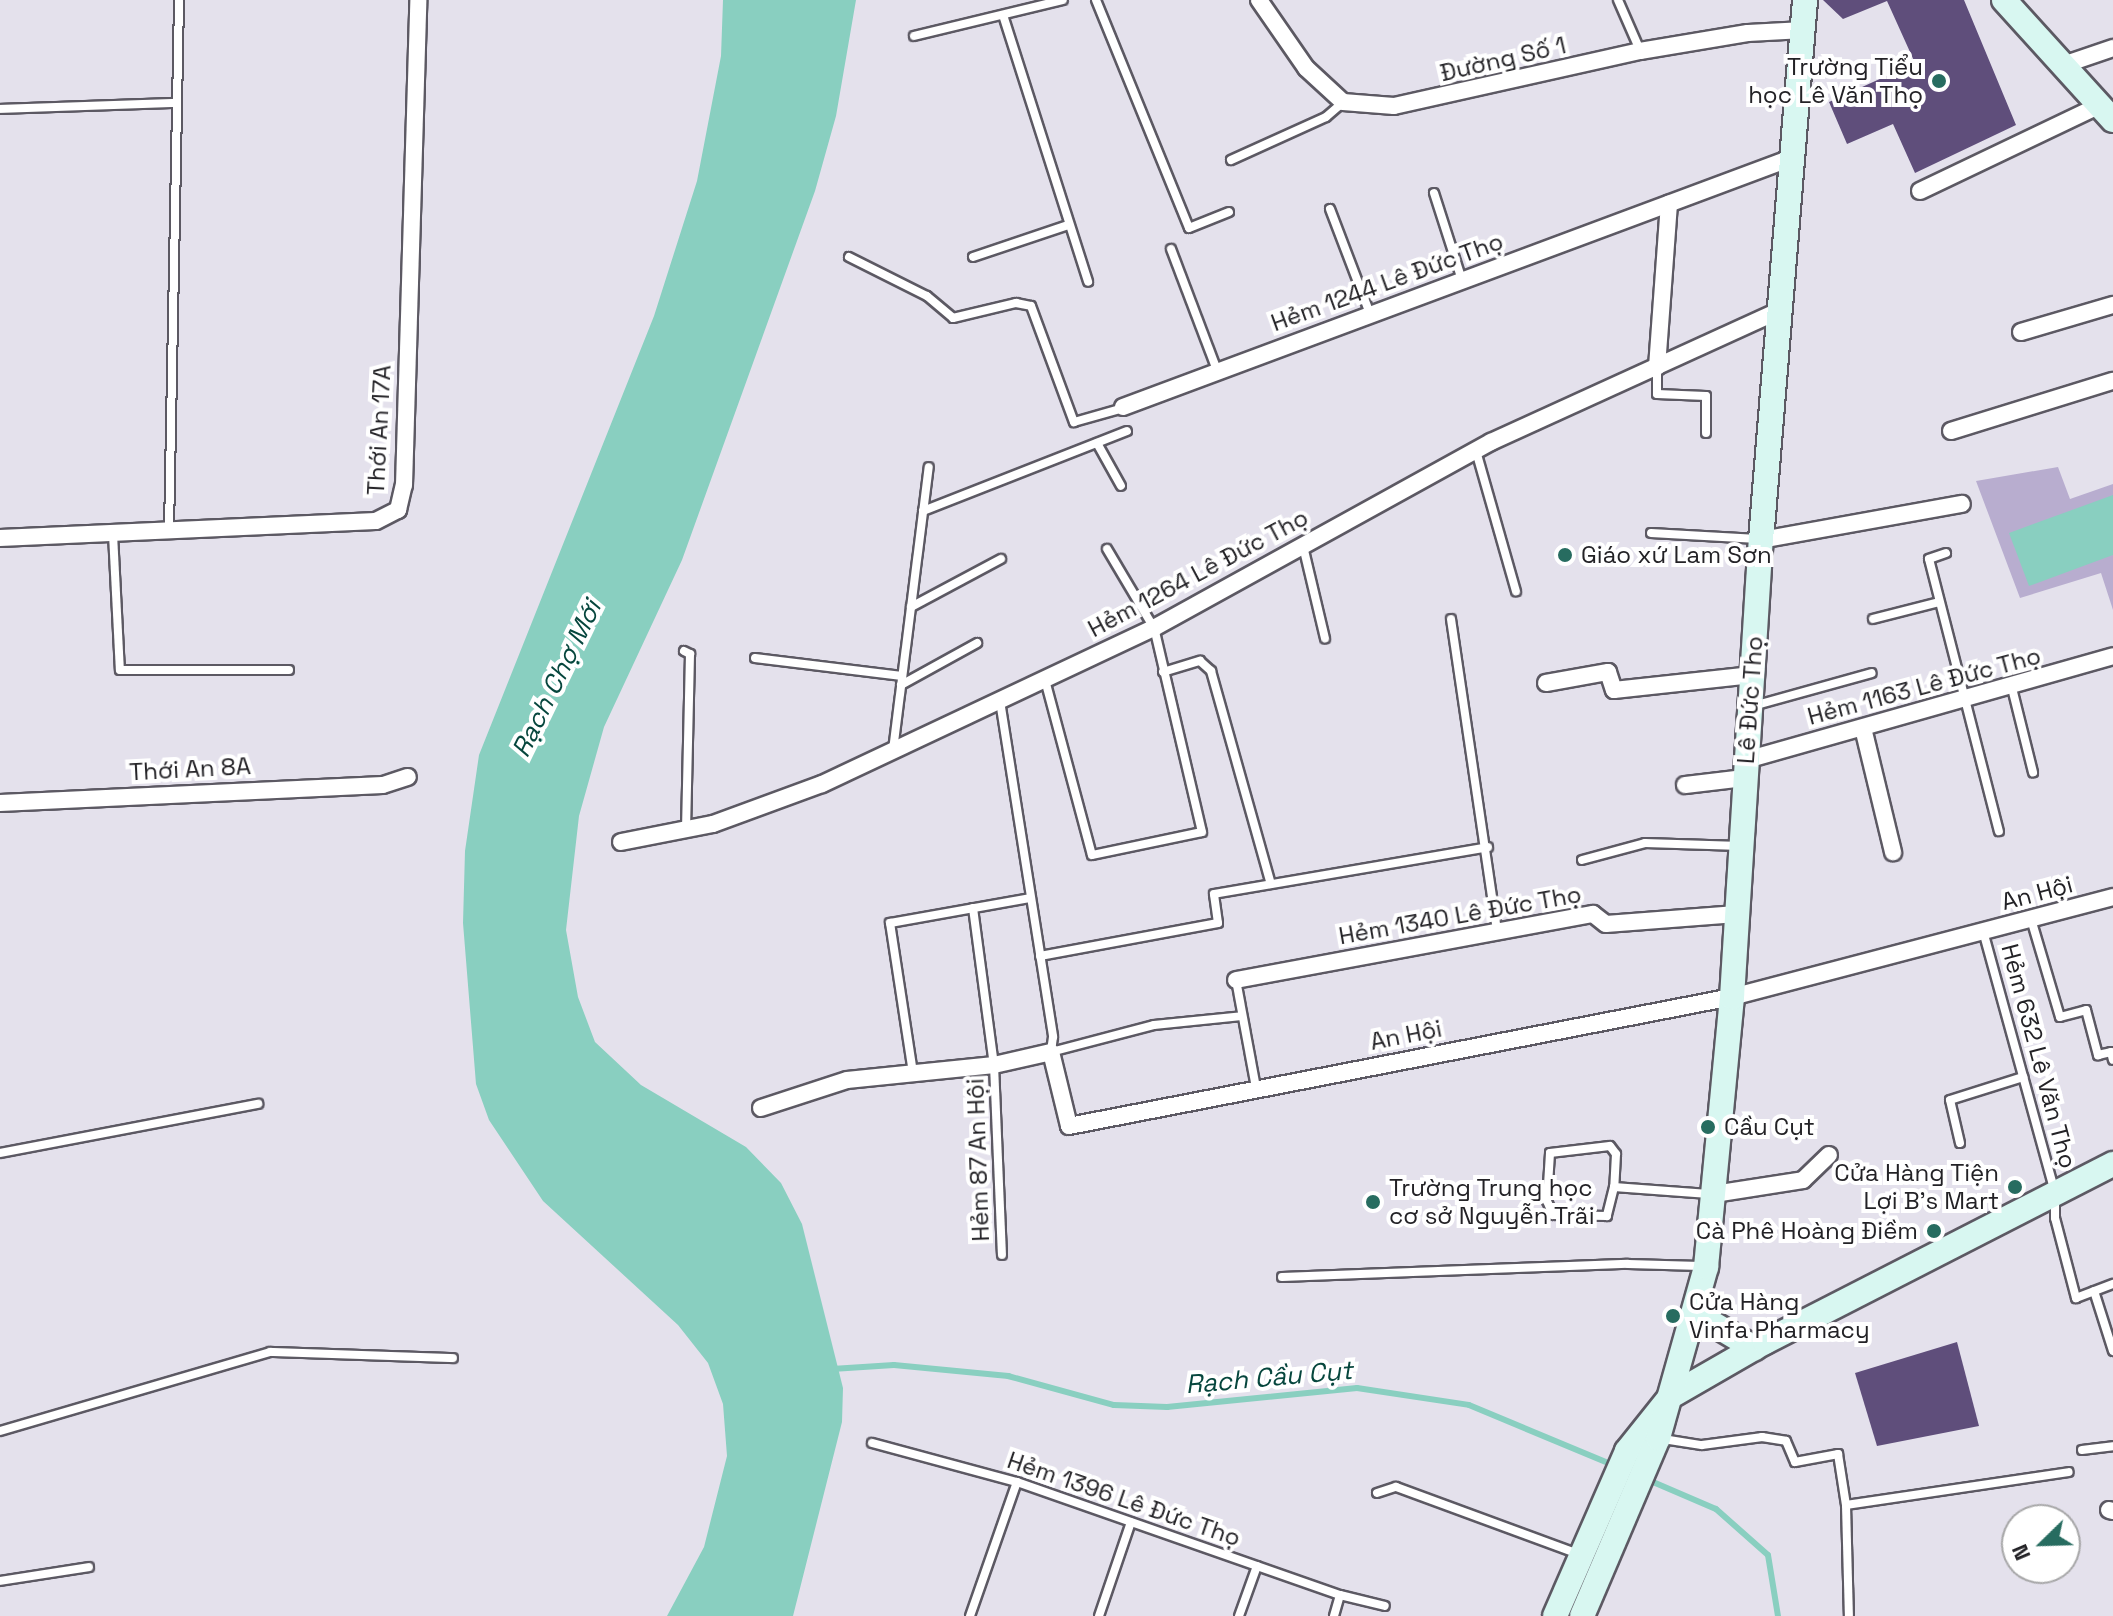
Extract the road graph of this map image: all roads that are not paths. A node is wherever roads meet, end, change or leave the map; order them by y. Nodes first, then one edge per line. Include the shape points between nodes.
1 (179, 0) edge
2 (418, 0) edge
3 (1063, 0) edge
4 (1096, 0) edge
5 (1259, 0) edge
6 (1618, 0) edge
7 (1805, 0) edge
8 (2004, 0) edge
9 (1003, 15) junction
10 (1804, 30) junction
11 (914, 36) dead end
12 (2113, 48) edge
13 (1640, 51) junction
14 (2063, 65) junction
15 (1343, 102) junction
16 (175, 103) junction
17 (0, 109) edge
18 (2106, 112) edge
19 (1794, 157) junction
20 (1231, 160) dead end
21 (1920, 191) dead end
22 (1434, 193) dead end
23 (1669, 203) junction
24 (1330, 209) dead end
25 (1229, 212) dead end
26 (1068, 225) junction
27 (1171, 249) dead end
28 (849, 257) dead end
29 (973, 257) dead end
30 (1462, 280) junction
31 (1088, 282) dead end
32 (2113, 305) edge
33 (1783, 309) junction
34 (1370, 314) junction
35 (2021, 332) dead end
36 (1657, 367) junction
37 (1217, 370) junction
38 (2113, 381) edge
39 (1123, 407) joint
40 (1127, 431) dead end
41 (1951, 431) dead end
42 (1706, 433) dead end
43 (1097, 443) junction
44 (1476, 450) junction
45 (929, 467) dead end
46 (1121, 486) dead end
47 (1962, 504) dead end
48 (923, 511) junction
49 (169, 532) junction
50 (1651, 533) dead end
51 (113, 534) junction
52 (0, 538) edge
53 (1761, 540) junction
54 (1303, 546) junction
55 (1107, 549) dead end
56 (1946, 553) dead end
57 (1001, 559) dead end
58 (1516, 591) dead end
59 (1939, 602) junction
60 (911, 607) junction
61 (1451, 619) dead end
62 (1873, 619) dead end
63 (1154, 628) junction
64 (1325, 638) dead end
65 (977, 643) dead end
66 (684, 651) dead end
67 (2113, 656) edge
68 (755, 658) dead end
69 (289, 670) dead end
70 (1163, 672) junction
71 (1872, 673) dead end
72 (1752, 675) junction
73 (1045, 679) junction
74 (901, 681) junction
75 (1546, 683) dead end
76 (2012, 688) junction
77 (1967, 699) junction
78 (1000, 700) junction
79 (1750, 707) junction
80 (1863, 728) junction
81 (893, 751) junction
82 (1746, 769) junction
83 (2033, 772) dead end
84 (408, 777) dead end
85 (1685, 785) dead end
86 (0, 803) edge
87 (686, 829) junction
88 (1999, 831) dead end
89 (621, 842) dead end
90 (1741, 846) junction
91 (1488, 847) junction
92 (1893, 852) dead end
93 (1582, 860) dead end
94 (1271, 884) junction
95 (2113, 897) edge
96 (1030, 898) junction
97 (973, 908) junction
98 (1737, 914) junction
99 (2031, 919) junction
100 (1497, 930) junction
101 (1983, 931) junction
102 (1040, 956) junction
103 (1236, 980) joint
104 (1732, 997) junction
105 (1242, 1016) junction
106 (1051, 1052) junction
107 (2113, 1060) edge
108 (994, 1065) junction
109 (913, 1073) junction
110 (2023, 1077) junction
111 (1256, 1088) junction
112 (258, 1104) dead end
113 (761, 1108) dead end
114 (1960, 1143) dead end
115 (0, 1153) edge
116 (1829, 1155) dead end
117 (2113, 1164) edge
118 (1614, 1187) junction
119 (2055, 1192) junction
120 (1714, 1194) junction
121 (1002, 1255) dead end
122 (1706, 1267) junction
123 (1282, 1277) dead end
124 (2113, 1284) edge
125 (2094, 1291) junction
126 (1695, 1313) junction
127 (1754, 1348) junction
128 (2113, 1351) edge
129 (453, 1358) dead end
130 (1682, 1358) junction
131 (1671, 1396) junction
132 (0, 1431) edge
133 (1658, 1438) junction
134 (872, 1443) dead end
135 (2113, 1446) edge
136 (2082, 1450) dead end
137 (1637, 1458) junction
138 (2069, 1472) dead end
139 (1017, 1482) junction
140 (1377, 1493) dead end
141 (1846, 1505) junction
142 (1131, 1522) junction
143 (1591, 1547) junction
144 (1257, 1566) junction
145 (89, 1567) dead end
146 (0, 1581) edge
147 (1340, 1595) junction
148 (1385, 1606) dead end
149 (970, 1616) edge
150 (1099, 1616) edge
151 (1239, 1616) edge
152 (1334, 1616) edge
153 (1555, 1616) edge
154 (1582, 1616) edge
155 (1849, 1616) edge

1 - 16 lane
2 - 49 street, Thới An 17A via 404,485 398,510 376,521
3 - 9 lane
4 - 25 lane via 1189,228
5 - 15 street via 1306,68
6 - 13 lane
7 - 10 main road, Lê Đức Thọ
8 - 14 main road
9 - 11 lane
9 - 26 lane
10 - 13 street, Đường Số 1 via 1748,33
10 - 19 main road, Lê Đức Thọ
12 - 14 street
13 - 15 street, Đường Số 1 via 1394,106
14 - 18 main road
15 - 20 lane via 1326,117
16 - 17 lane
16 - 49 lane
18 - 21 street
19 - 23 street, Hẻm 1244 Lê Đức Thọ
19 - 33 main road, Lê Đức Thọ
22 - 30 lane
23 - 30 street, Hẻm 1244 Lê Đức Thọ
23 - 36 street
24 - 34 lane
26 - 29 lane
26 - 31 lane
27 - 37 lane
28 - 39 lane via 918,291 953,318 1016,303 1031,306 1074,422
30 - 34 street, Hẻm 1244 Lê Đức Thọ
32 - 35 street
33 - 36 street, Hẻm 1264 Lê Đức Thọ
33 - 53 main road, Lê Đức Thọ
34 - 37 street, Hẻm 1244 Lê Đức Thọ
36 - 42 lane via 1657,394 1706,396
36 - 44 street, Hẻm 1264 Lê Đức Thọ
37 - 39 street, Hẻm 1244 Lê Đức Thọ
38 - 41 street
40 - 43 lane
43 - 46 lane
43 - 48 lane
44 - 54 street, Hẻm 1264 Lê Đức Thọ
44 - 58 lane
45 - 48 lane
47 - 53 street
48 - 60 lane
49 - 51 street, Thới An 17A
50 - 53 lane
51 - 52 street, Thới An 17A
51 - 69 lane via 120,670
53 - 72 main road, Lê Đức Thọ
54 - 63 street, Hẻm 1264 Lê Đức Thọ
54 - 64 lane
55 - 63 lane
56 - 59 lane via 1929,559
57 - 60 lane
59 - 62 lane
59 - 77 lane
60 - 74 lane
61 - 91 lane
63 - 70 lane
63 - 73 street, Hẻm 1264 Lê Đức Thọ
65 - 74 lane
66 - 87 lane via 690,654
67 - 76 street, Hẻm 1163 Lê Đức Thọ
68 - 74 lane
70 - 73 lane via 1202,832 1092,855
70 - 94 lane via 1200,661 1211,671
71 - 79 lane
72 - 75 street via 1614,690 1608,672
72 - 79 main road, Lê Đức Thọ
73 - 78 street, Hẻm 1264 Lê Đức Thọ
74 - 81 lane
76 - 77 street, Hẻm 1163 Lê Đức Thọ
76 - 83 lane
77 - 80 street, Hẻm 1163 Lê Đức Thọ
77 - 88 lane
78 - 81 street, Hẻm 1264 Lê Đức Thọ
78 - 96 lane
79 - 82 main road, Lê Đức Thọ
80 - 82 street, Hẻm 1163 Lê Đức Thọ
80 - 92 street
81 - 87 street, Hẻm 1264 Lê Đức Thọ via 822,784
82 - 85 street, Hẻm 1163 Lê Đức Thọ
82 - 90 main road, Lê Đức Thọ
84 - 86 street, Thới An 8A via 383,785
87 - 89 street, Hẻm 1264 Lê Đức Thọ
90 - 93 lane via 1645,843
90 - 98 main road, Lê Đức Thọ
91 - 94 lane
91 - 100 lane
94 - 102 lane via 1214,894 1218,923
95 - 99 street, An Hội
96 - 97 lane
96 - 102 lane
97 - 108 lane, Hẻm 87 An Hội
97 - 109 lane via 890,923
98 - 100 street, Hẻm 1340 Lê Đức Thọ via 1606,924 1593,914
98 - 104 main road, Lê Đức Thọ
99 - 101 street, An Hội
99 - 107 lane via 2060,1017 2086,1010 2098,1055 2111,1052
100 - 103 street, Hẻm 1340 Lê Đức Thọ
101 - 104 street, An Hội
101 - 110 lane, Hẻm 632 Lê Văn Thọ
102 - 106 lane
103 - 105 lane
104 - 111 street, An Hội
104 - 120 main road, Lê Đức Thọ
105 - 106 lane via 1154,1025
105 - 111 lane
106 - 108 street
106 - 111 street, An Hội via 1069,1126
108 - 109 street
108 - 121 lane, Hẻm 87 An Hội
109 - 113 street via 847,1080
110 - 114 lane via 1950,1100
110 - 119 lane, Hẻm 632 Lê Văn Thọ
112 - 115 lane
116 - 120 street via 1803,1180
117 - 119 main road
118 - 118 lane via 1605,1217 1553,1215 1547,1201 1550,1153 1610,1146 1616,1154
118 - 120 lane
119 - 125 lane, Hẻm 632 Lê Văn Thọ via 2055,1218 2076,1298
119 - 127 main road
120 - 122 main road, Lê Đức Thọ
122 - 123 lane via 1628,1264
122 - 126 main road, Lê Đức Thọ
124 - 125 lane
125 - 128 lane
126 - 127 main road
126 - 130 main road, Lê Đức Thọ
127 - 130 main road
127 - 131 main road
129 - 132 lane via 270,1352
130 - 131 main road, Lê Đức Thọ
131 - 133 main road, Lê Đức Thọ
131 - 137 main road, Lê Đức Thọ
133 - 137 main road, Lê Đức Thọ
133 - 141 lane via 1702,1445 1762,1437 1786,1441 1795,1462 1838,1454
134 - 139 lane, Hẻm 1396 Lê Đức Thọ
135 - 136 lane
137 - 143 main road
138 - 141 lane
139 - 142 lane, Hẻm 1396 Lê Đức Thọ
139 - 149 lane
140 - 143 lane via 1396,1487
141 - 155 lane
142 - 144 lane, Hẻm 1396 Lê Đức Thọ
142 - 150 lane
143 - 153 main road
143 - 154 main road
144 - 147 lane, Hẻm 1396 Lê Đức Thọ
144 - 151 lane
145 - 146 lane
147 - 148 lane, Hẻm 1396 Lê Đức Thọ
147 - 152 lane

